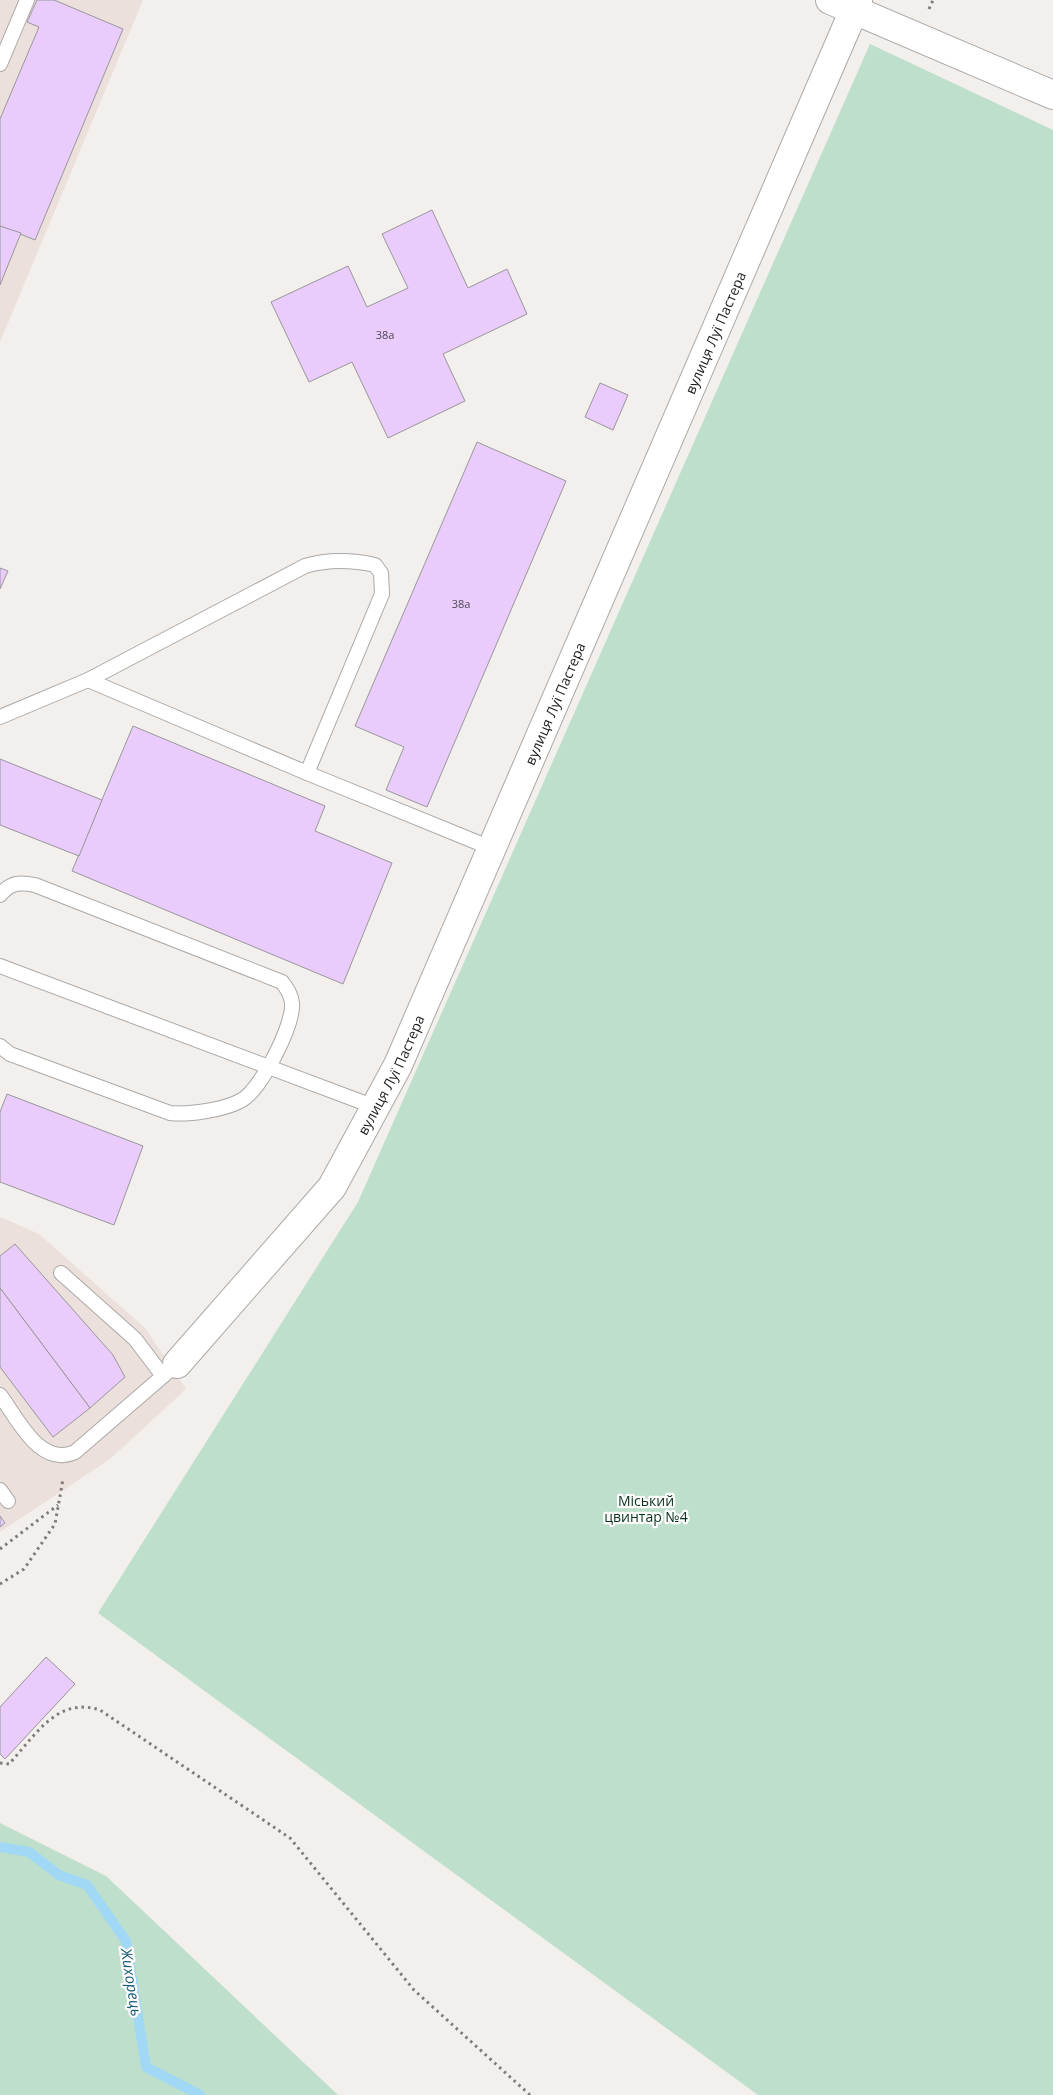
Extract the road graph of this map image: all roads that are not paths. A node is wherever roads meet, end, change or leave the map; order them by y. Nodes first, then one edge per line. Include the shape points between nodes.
1 (26, 0) edge
2 (847, 3) edge
3 (0, 64) edge
4 (1053, 95) edge
5 (88, 680) junction
6 (0, 717) edge
7 (307, 773) junction
8 (491, 848) junction
9 (0, 896) edge
10 (0, 966) edge
11 (0, 1046) edge
12 (271, 1067) junction
13 (375, 1108) junction
14 (61, 1273) dead end
15 (170, 1370) junction
16 (0, 1395) edge

1 - 3 lane
2 - 4 street
2 - 8 street, вулиця Луї Пастера
5 - 6 lane
5 - 7 lane
5 - 7 lane via 305,566 340,560 375,566 381,573 382,594
7 - 8 lane
8 - 13 street, вулиця Луї Пастера via 398,1065
9 - 12 lane via 6,887 19,882 36,885 282,982 291,994 292,1005 290,1019
10 - 12 lane
11 - 12 lane via 10,1054 170,1113 186,1115 242,1100
12 - 13 lane
13 - 15 street, вулиця Луї Пастера via 332,1187
14 - 15 lane
15 - 16 lane via 75,1452 66,1456 50,1455 37,1444

